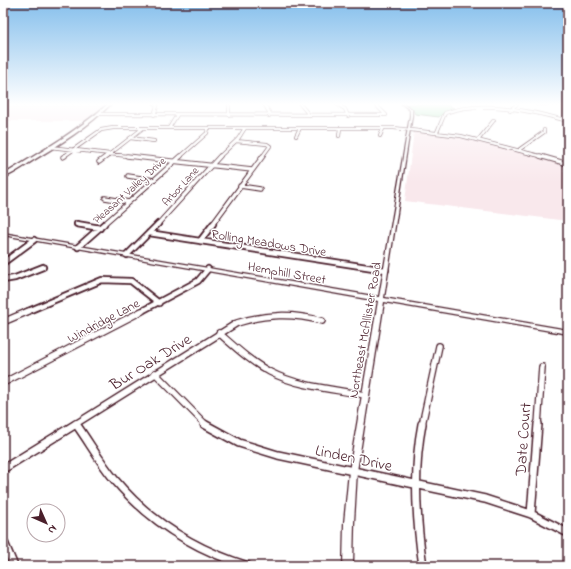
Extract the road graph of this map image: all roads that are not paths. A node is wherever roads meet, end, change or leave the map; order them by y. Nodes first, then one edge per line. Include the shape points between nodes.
1 (544, 130) dead end
2 (74, 131) edge
3 (100, 131) edge
4 (140, 131) edge
5 (207, 131) edge
6 (243, 131) edge
7 (299, 131) edge
8 (340, 131) edge
9 (382, 131) edge
10 (409, 131) edge
11 (424, 131) edge
12 (486, 131) edge
13 (438, 132) joint
14 (296, 136) dead end
15 (339, 136) dead end
16 (380, 136) dead end
17 (130, 138) junction
18 (479, 139) junction
19 (154, 141) dead end
20 (236, 141) junction
21 (50, 147) junction
22 (520, 149) junction
23 (72, 150) junction
24 (110, 154) junction
25 (62, 157) dead end
26 (174, 161) junction
27 (99, 162) dead end
28 (568, 164) edge
29 (211, 166) junction
30 (252, 170) junction
31 (128, 176) dead end
32 (3, 177) edge
33 (154, 180) junction
34 (240, 186) junction
35 (260, 189) dead end
36 (105, 198) dead end
37 (129, 202) junction
38 (77, 224) dead end
39 (100, 228) junction
40 (149, 233) junction
41 (3, 234) edge
42 (34, 240) junction
43 (200, 241) junction
44 (78, 247) junction
45 (127, 256) junction
46 (3, 263) edge
47 (43, 267) dead end
48 (208, 269) junction
49 (386, 270) junction
50 (3, 280) edge
51 (381, 299) junction
52 (159, 303) junction
53 (322, 321) dead end
54 (3, 322) edge
55 (568, 332) edge
56 (219, 333) junction
57 (438, 346) dead end
58 (542, 367) dead end
59 (155, 373) junction
60 (3, 384) edge
61 (365, 395) junction
62 (76, 422) junction
63 (3, 469) edge
64 (352, 471) junction
65 (418, 485) junction
66 (531, 514) junction
67 (568, 533) edge
68 (3, 540) edge
69 (14, 566) edge
70 (248, 566) edge
71 (348, 566) edge
72 (423, 566) edge

1 - 22 street
2 - 21 main road
3 - 23 street
4 - 17 street
5 - 26 street, Pleasant Valley Drive
6 - 20 street, Arbor Lane
7 - 14 street
8 - 15 street
9 - 16 street
10 - 49 street, Northeast McAllister Road
11 - 13 street
12 - 18 street
13 - 18 street
17 - 19 street
17 - 24 street
18 - 22 street
20 - 29 street, Arbor Lane
20 - 30 street via 270,145
21 - 23 street
21 - 32 main road
22 - 28 street
23 - 24 street
23 - 25 street
24 - 26 street
24 - 27 street
26 - 29 street
26 - 33 street, Pleasant Valley Drive
29 - 30 street
29 - 40 street, Arbor Lane
30 - 34 street
31 - 33 street
33 - 37 street, Pleasant Valley Drive
34 - 35 street
34 - 43 street
36 - 37 street
37 - 39 street, Pleasant Valley Drive
38 - 39 street
39 - 44 street, Pleasant Valley Drive
40 - 43 street, Rolling Meadows Drive
40 - 45 street, Arbor Lane
41 - 42 street, Hemphill Street
42 - 44 street, Hemphill Street
42 - 46 street
43 - 49 street, Rolling Meadows Drive
44 - 45 street, Hemphill Street
45 - 48 street, Hemphill Street
47 - 50 street
48 - 51 street, Hemphill Street
48 - 52 street, Windridge Lane via 198,281
49 - 51 street, Northeast McAllister Road
51 - 55 street, Hemphill Street
51 - 61 street, Northeast McAllister Road
52 - 54 street via 131,281 102,280
52 - 60 street, Windridge Lane
53 - 56 street, Bur Oak Drive via 307,316 272,314 237,323
56 - 59 street, Bur Oak Drive
56 - 61 street via 272,373 296,381
57 - 65 street via 421,430
58 - 66 street, Date Court
59 - 62 street, Bur Oak Drive
59 - 64 street, Linden Drive via 207,426 239,443 278,455
61 - 64 street, Northeast McAllister Road
62 - 63 street, Bur Oak Drive
62 - 70 street via 114,478 142,508 179,537 230,561
64 - 65 street, Linden Drive
64 - 71 street, Northeast McAllister Road
65 - 66 street, Linden Drive via 485,499
65 - 72 street
66 - 67 street, Linden Drive
68 - 69 street

